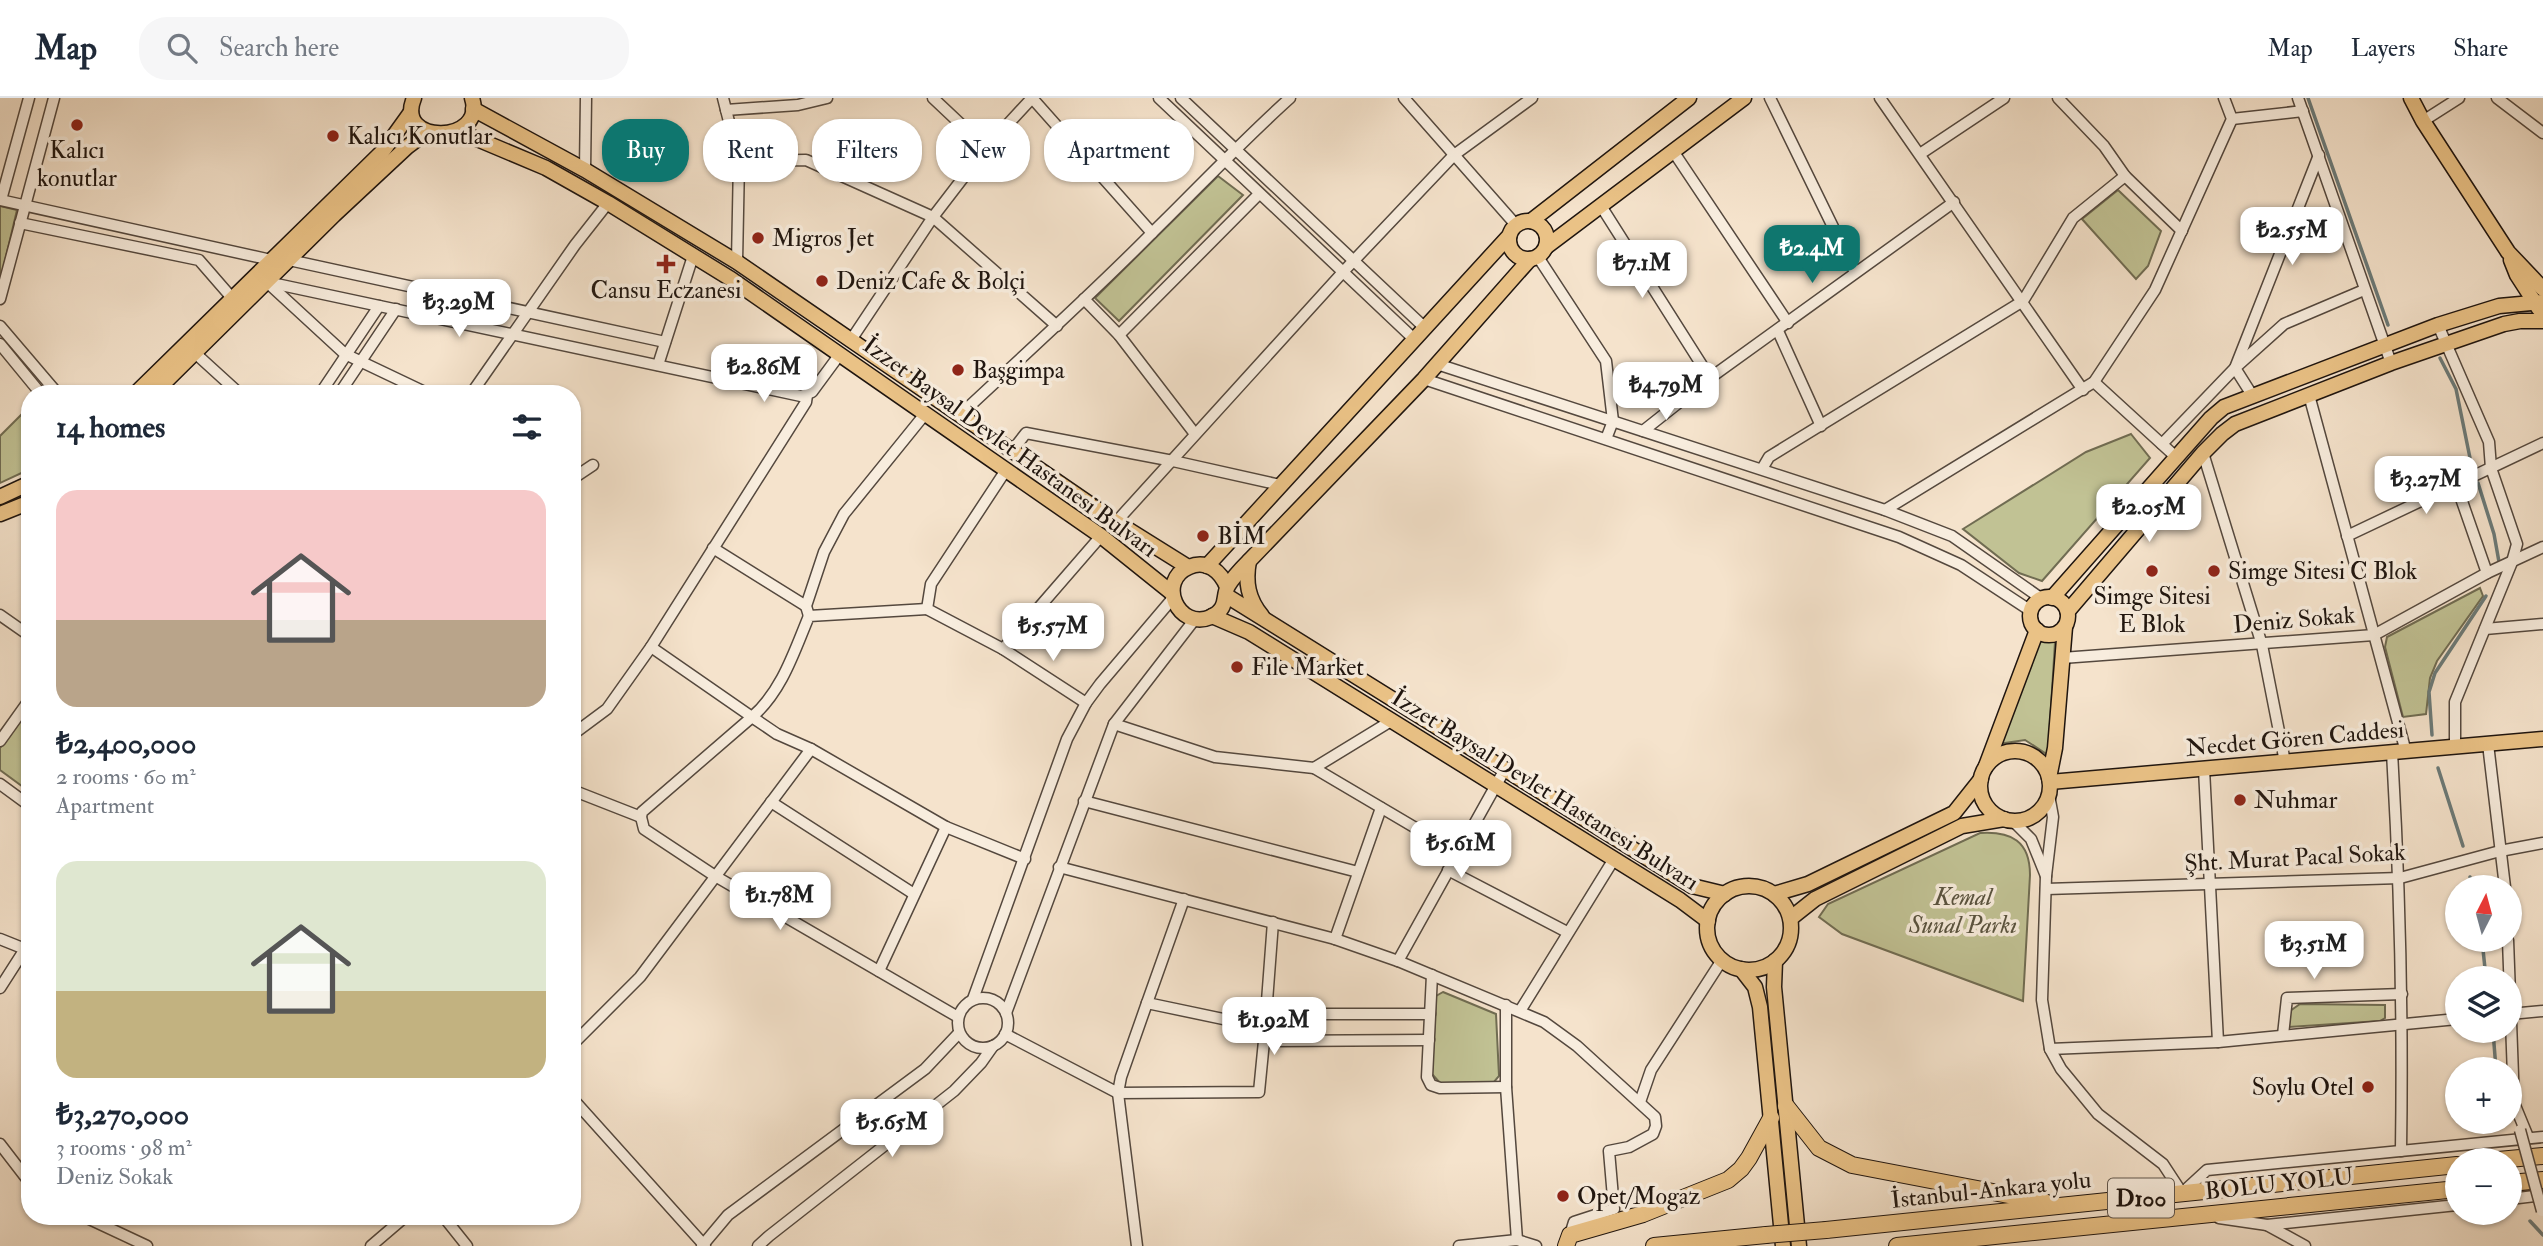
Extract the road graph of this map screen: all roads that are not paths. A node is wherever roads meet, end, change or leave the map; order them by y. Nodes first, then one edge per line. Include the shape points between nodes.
1 (29, 98) edge
2 (54, 98) edge
3 (400, 98) edge
4 (586, 98) edge
5 (723, 98) edge
6 (828, 98) edge
7 (933, 98) edge
8 (1032, 98) edge
9 (1159, 98) edge
10 (1181, 98) edge
11 (1290, 98) edge
12 (1404, 98) edge
13 (1532, 98) edge
14 (1689, 98) edge
15 (1744, 98) edge
16 (1770, 98) edge
17 (1881, 98) edge
18 (2004, 98) edge
19 (2058, 98) edge
20 (2224, 98) edge
21 (2298, 98) edge
22 (2411, 98) edge
23 (2459, 98) edge
24 (2497, 98) edge
25 (473, 102) edge
26 (412, 106) edge
27 (726, 110) junction
28 (2303, 111) junction
29 (728, 119) edge
30 (955, 119) edge
31 (1013, 119) edge
32 (2231, 119) junction
33 (2423, 121) junction
34 (457, 131) junction
35 (427, 132) junction
36 (2543, 133) edge
37 (1234, 149) junction
38 (1673, 151) junction
39 (1454, 155) junction
40 (1920, 155) junction
41 (2319, 155) junction
42 (798, 160) edge
43 (1224, 160) junction
44 (585, 170) junction
45 (2126, 176) junction
46 (739, 182) edge
47 (960, 182) edge
48 (1259, 194) junction
49 (0, 200) edge
50 (1954, 202) junction
51 (608, 203) junction
52 (24, 205) junction
53 (1601, 206) junction
54 (933, 217) junction
55 (1531, 221) junction
56 (20, 223) junction
57 (1513, 230) junction
58 (2182, 231) junction
59 (1153, 233) junction
60 (2508, 253) junction
61 (1538, 255) junction
62 (693, 256) junction
63 (271, 260) junction
64 (289, 260) junction
65 (737, 262) junction
66 (1353, 262) junction
67 (1343, 272) junction
68 (1855, 272) junction
69 (2516, 275) junction
70 (267, 282) junction
71 (2543, 289) edge
72 (2364, 290) junction
73 (232, 298) junction
74 (0, 299) edge
75 (1084, 299) junction
76 (2023, 301) junction
77 (2538, 303) edge
78 (379, 306) junction
79 (2499, 306) junction
80 (396, 309) junction
81 (527, 312) junction
82 (2543, 315) edge
83 (2543, 321) edge
84 (1788, 323) junction
85 (2438, 325) junction
86 (0, 326) edge
87 (1057, 326) junction
88 (1424, 327) junction
89 (1778, 331) junction
90 (514, 335) junction
91 (1119, 335) junction
92 (1414, 339) junction
93 (851, 340) junction
94 (665, 342) junction
95 (2447, 343) junction
96 (0, 344) edge
97 (2384, 345) junction
98 (195, 353) junction
99 (345, 354) junction
100 (840, 354) junction
101 (360, 360) junction
102 (2391, 363) junction
103 (1437, 364) junction
104 (658, 365) junction
105 (2235, 368) junction
106 (1710, 378) junction
107 (1424, 379) junction
108 (2094, 382) junction
109 (34, 385) edge
110 (50, 385) edge
111 (144, 385) edge
112 (162, 385) edge
113 (230, 385) edge
114 (326, 385) edge
115 (345, 385) edge
116 (411, 385) edge
117 (478, 385) edge
118 (2083, 390) junction
119 (807, 395) junction
120 (2309, 395) junction
121 (2252, 396) junction
122 (925, 414) junction
123 (960, 415) junction
124 (1613, 421) junction
125 (1821, 426) junction
126 (1643, 431) junction
127 (1195, 434) junction
128 (1606, 439) junction
129 (2543, 443) edge
130 (2162, 444) junction
131 (1012, 451) junction
132 (2203, 453) junction
133 (2176, 457) junction
134 (1173, 461) junction
135 (593, 465) dead end
136 (2491, 468) junction
137 (1762, 469) junction
138 (1006, 470) junction
139 (581, 473) edge
140 (2456, 484) junction
141 (1280, 485) junction
142 (21, 487) edge
143 (0, 497) edge
144 (21, 506) edge
145 (1885, 510) junction
146 (0, 514) edge
147 (1116, 522) junction
148 (1101, 536) junction
149 (2347, 536) junction
150 (2543, 547) edge
151 (713, 548) junction
152 (1249, 561) junction
153 (2512, 562) junction
154 (1207, 566) junction
155 (1188, 567) junction
156 (2487, 573) junction
157 (1227, 592) junction
158 (1173, 596) junction
159 (2047, 598) junction
160 (927, 609) junction
161 (808, 611) junction
162 (2031, 611) junction
163 (2067, 611) junction
164 (0, 615) edge
165 (1212, 616) junction
166 (1195, 619) junction
167 (1267, 623) junction
168 (2543, 624) edge
169 (2065, 626) junction
170 (2485, 629) junction
171 (21, 630) edge
172 (2037, 630) junction
173 (2374, 635) junction
174 (2262, 645) junction
175 (652, 647) junction
176 (1003, 649) junction
177 (2063, 658) junction
178 (1086, 703) junction
179 (21, 712) edge
180 (752, 717) junction
181 (1391, 721) junction
182 (1114, 724) junction
183 (581, 728) edge
184 (2543, 739) edge
185 (0, 741) edge
186 (2488, 744) junction
187 (2455, 747) junction
188 (811, 750) junction
189 (2399, 753) junction
190 (2285, 762) junction
191 (1314, 768) junction
192 (1505, 769) junction
193 (2204, 769) junction
194 (1983, 775) junction
195 (0, 784) edge
196 (1496, 785) junction
197 (2049, 785) junction
198 (581, 794) edge
199 (21, 799) edge
200 (1084, 801) junction
201 (771, 802) junction
202 (1381, 808) junction
203 (641, 817) junction
204 (2008, 820) junction
205 (946, 827) junction
206 (2543, 842) edge
207 (2500, 851) junction
208 (1458, 853) junction
209 (1025, 859) junction
210 (1614, 859) junction
211 (1059, 867) junction
212 (1448, 870) junction
213 (1358, 872) junction
214 (2503, 875) edge
215 (715, 876) junction
216 (2046, 876) junction
217 (2400, 878) junction
218 (2210, 883) junction
219 (2046, 889) junction
220 (914, 894) junction
221 (1725, 894) junction
222 (1774, 894) junction
223 (1184, 899) junction
224 (1791, 918) junction
225 (1708, 921) junction
226 (1273, 922) junction
227 (1567, 932) junction
228 (0, 939) edge
229 (1335, 939) junction
230 (21, 947) edge
231 (21, 958) edge
232 (1722, 960) junction
233 (1398, 961) junction
234 (1775, 961) junction
235 (1741, 970) junction
236 (879, 971) junction
237 (1432, 975) junction
238 (0, 988) edge
239 (2402, 994) junction
240 (973, 999) junction
241 (1147, 1003) junction
242 (1506, 1005) junction
243 (1520, 1011) junction
244 (2543, 1011) edge
245 (1006, 1013) junction
246 (2522, 1013) edge
247 (1268, 1014) junction
248 (1430, 1014) junction
249 (958, 1017) junction
250 (2445, 1020) edge
251 (2403, 1023) junction
252 (1266, 1028) junction
253 (959, 1032) junction
254 (1005, 1034) junction
255 (2283, 1035) junction
256 (581, 1036) edge
257 (1429, 1040) junction
258 (1265, 1041) junction
259 (2218, 1042) junction
260 (2512, 1043) edge
261 (993, 1046) junction
262 (2050, 1049) junction
263 (1506, 1087) junction
264 (1118, 1093) junction
265 (1640, 1102) junction
266 (1786, 1106) junction
267 (581, 1108) edge
268 (1771, 1118) junction
269 (2524, 1134) junction
270 (2543, 1137) edge
271 (0, 1144) edge
272 (2401, 1150) junction
273 (2543, 1156) edge
274 (2522, 1158) edge
275 (2445, 1166) edge
276 (21, 1171) edge
277 (2543, 1180) edge
278 (2522, 1182) edge
279 (2445, 1190) edge
280 (2182, 1193) junction
281 (2543, 1195) edge
282 (2522, 1198) edge
283 (2064, 1206) junction
284 (2445, 1206) edge
285 (2542, 1211) edge
286 (2199, 1215) junction
287 (102, 1225) edge
288 (396, 1225) edge
289 (450, 1225) edge
290 (2267, 1225) junction
291 (2061, 1228) junction
292 (1517, 1240) junction
293 (1568, 1241) edge
294 (703, 1245) edge
295 (1783, 1245) edge
296 (147, 1246) edge
297 (371, 1246) edge
298 (467, 1246) edge
299 (758, 1246) edge
300 (1137, 1246) edge
301 (1459, 1246) edge
302 (1536, 1246) edge
303 (1654, 1246) edge
304 (1800, 1246) edge
305 (1897, 1246) edge
306 (2018, 1246) edge
307 (2305, 1246) edge

1 - 49 street
2 - 52 street
3 - 26 main road
4 - 44 street
5 - 27 street
6 - 27 street
7 - 30 street
8 - 31 street
8 - 59 street
9 - 43 street
10 - 37 street
11 - 37 street
12 - 39 street
13 - 39 street
14 - 55 main road
15 - 38 main road
16 - 68 street
17 - 40 street
18 - 40 street
19 - 45 street
20 - 32 street
21 - 28 street
22 - 33 main road
23 - 33 street
24 - 36 street
25 - 34 main road, İzzet Baysal Devlet Hastanesi Bulvarı via 469,123
25 - 44 main road, İzzet Baysal Devlet Hastanesi Bulvarı
26 - 35 main road via 413,122
26 - 63 main road via 383,152
27 - 29 street
28 - 32 street
28 - 41 street
32 - 58 street
33 - 60 main road
34 - 35 main road, İzzet Baysal Devlet Hastanesi Bulvarı
34 - 51 main road, İzzet Baysal Devlet Hastanesi Bulvarı via 546,168
35 - 64 main road
37 - 43 street
37 - 66 street
38 - 53 main road
38 - 84 street
39 - 57 street
39 - 66 street
40 - 50 street
41 - 72 street
41 - 105 street
42 - 54 street
43 - 48 street
43 - 59 street
44 - 65 main road, İzzet Baysal Devlet Hastanesi Bulvarı
45 - 58 street
45 - 76 street via 2073,218
46 - 65 street
47 - 54 street
48 - 67 street
48 - 91 street
49 - 52 street
50 - 68 street
50 - 76 street
51 - 62 main road, İzzet Baysal Devlet Hastanesi Bulvarı
51 - 81 street
52 - 56 street
52 - 63 street
53 - 61 main road
53 - 106 street
54 - 87 street
54 - 93 street
55 - 57 main road
55 - 61 main road via 1544,230 1548,242
56 - 73 street via 199,260
56 - 74 street
57 - 61 main road via 1508,243 1514,254 1520,258
57 - 88 main road
58 - 108 street via 2155,290
59 - 75 street
60 - 69 main road
60 - 71 main road
61 - 103 main road
61 - 124 street via 1606,361
62 - 94 street
62 - 100 main road, İzzet Baysal Devlet Hastanesi Bulvarı
63 - 73 main road
64 - 70 main road
64 - 81 street
65 - 93 main road, İzzet Baysal Devlet Hastanesi Bulvarı
66 - 67 street
66 - 88 street
67 - 92 street
67 - 127 street
68 - 84 street
69 - 77 main road
69 - 79 main road via 2514,291
70 - 78 street
70 - 98 main road
70 - 99 street
72 - 97 street
72 - 105 street via 2284,324
73 - 111 main road
75 - 87 street
75 - 91 street
76 - 118 street
76 - 125 street
77 - 79 main road
77 - 82 main road
78 - 80 street
78 - 99 street
79 - 85 main road
80 - 90 street
80 - 101 street
81 - 90 street
81 - 94 street
83 - 95 main road via 2504,324
84 - 89 street
85 - 95 street
85 - 97 main road
86 - 110 street
87 - 123 street
88 - 92 main road
89 - 106 street
89 - 125 street
90 - 104 street
90 - 117 street
91 - 127 street
92 - 141 main road
93 - 123 main road, İzzet Baysal Devlet Hastanesi Bulvarı
94 - 104 street
95 - 102 main road
95 - 136 street via 2490,442
96 - 109 street
97 - 102 street
97 - 121 main road
98 - 112 main road
98 - 113 street
99 - 101 street
99 - 114 street
100 - 119 street
100 - 122 main road, İzzet Baysal Devlet Hastanesi Bulvarı
101 - 115 street
101 - 116 street
102 - 120 main road
103 - 107 main road
103 - 124 street
104 - 119 street
105 - 121 street
105 - 130 street
106 - 126 street
107 - 128 street
107 - 152 main road
108 - 118 street
108 - 130 street
118 - 145 street
119 - 151 street
120 - 132 main road via 2235,424
120 - 149 street
121 - 133 main road via 2218,411
122 - 138 main road, İzzet Baysal Devlet Hastanesi Bulvarı
122 - 161 street via 844,514 824,552
123 - 131 main road, İzzet Baysal Devlet Hastanesi Bulvarı
124 - 126 street
124 - 128 street
125 - 137 street via 1769,457
126 - 137 street
127 - 134 street
128 - 162 street via 1911,542 1961,565
129 - 136 street
130 - 133 street
131 - 134 street via 1026,433
131 - 147 main road, İzzet Baysal Devlet Hastanesi Bulvarı
132 - 163 main road
132 - 174 street
133 - 159 main road
134 - 141 street
134 - 147 street
135 - 139 street
136 - 140 street
136 - 153 street via 2517,544
137 - 145 street
138 - 148 main road, İzzet Baysal Devlet Hastanesi Bulvarı
138 - 160 street via 931,584
140 - 149 street
140 - 156 street
141 - 154 main road
142 - 143 main road
144 - 146 main road
145 - 159 street via 1952,536
147 - 155 main road, İzzet Baysal Devlet Hastanesi Bulvarı
148 - 158 main road, İzzet Baysal Devlet Hastanesi Bulvarı
148 - 176 street
149 - 173 street
150 - 153 street, Deniz Sokak
151 - 161 street
151 - 175 street
152 - 157 main road
152 - 167 main road via 1250,596
153 - 156 street, Deniz Sokak
153 - 170 street
154 - 155 main road
154 - 157 main road via 1219,572
155 - 158 main road via 1175,579
156 - 173 street, Deniz Sokak
157 - 165 main road via 1224,604
157 - 167 main road, İzzet Baysal Devlet Hastanesi Bulvarı
158 - 166 main road via 1179,610
158 - 178 street
159 - 162 main road
159 - 163 main road via 2062,602
160 - 161 street
160 - 176 street
161 - 180 street via 786,671 766,704
162 - 172 main road
163 - 169 main road
164 - 171 street
165 - 166 main road
165 - 181 main road, İzzet Baysal Devlet Hastanesi Bulvarı via 1249,632
166 - 182 street
167 - 192 main road, İzzet Baysal Devlet Hastanesi Bulvarı
168 - 170 street
169 - 172 main road via 2052,635
169 - 177 main road
170 - 187 street via 2455,702
172 - 194 main road
173 - 174 street, Deniz Sokak
173 - 189 street
174 - 177 street, Deniz Sokak
174 - 190 street
175 - 180 street
175 - 183 street via 607,709
176 - 178 street
177 - 197 main road
178 - 209 street via 1067,739
179 - 185 street
180 - 188 street
180 - 203 street
181 - 191 street
181 - 196 main road, İzzet Baysal Devlet Hastanesi Bulvarı
182 - 191 street via 1215,757
182 - 200 street
184 - 186 main road, Necdet Gören Caddesi
186 - 187 main road, Necdet Gören Caddesi
186 - 207 street
187 - 189 main road, Necdet Gören Caddesi
188 - 201 street
188 - 205 street
189 - 190 main road, Necdet Gören Caddesi
189 - 217 street
190 - 193 main road, Necdet Gören Caddesi
191 - 202 street
192 - 196 street
192 - 221 main road, İzzet Baysal Devlet Hastanesi Bulvarı via 1692,886
193 - 197 main road, Necdet Gören Caddesi
193 - 218 street
194 - 197 main road via 1998,756 2017,751 2039,761
194 - 204 main road via 1983,799
194 - 222 main road via 1954,813 1808,884
195 - 199 street
196 - 208 street
196 - 210 main road, İzzet Baysal Devlet Hastanesi Bulvarı
197 - 204 main road via 2036,813 2023,820
197 - 216 street via 2053,817
198 - 203 street
200 - 211 street
200 - 213 street
201 - 215 street
201 - 220 street
202 - 208 street
202 - 213 street
203 - 215 street via 644,829
204 - 216 street via 2031,839
204 - 224 main road via 1962,827 1815,899
205 - 209 street
205 - 220 street
206 - 207 street, Şht. Murat Pacal Sokak
207 - 214 street
207 - 217 street, Şht. Murat Pacal Sokak
208 - 212 street
209 - 240 street
210 - 225 main road, İzzet Baysal Devlet Hastanesi Bulvarı
210 - 227 street
211 - 223 street
211 - 245 street
212 - 227 street
212 - 233 street
213 - 229 street
215 - 236 street
215 - 256 street via 640,976
216 - 219 street
217 - 218 street, Şht. Murat Pacal Sokak
217 - 239 street
218 - 219 street, Şht. Murat Pacal Sokak
218 - 259 street
219 - 262 street via 2042,1000
220 - 236 street
221 - 222 main road via 1751,886
221 - 225 main road via 1713,906
222 - 224 main road
223 - 226 street
223 - 241 street
224 - 234 main road via 1791,937
225 - 232 main road via 1712,947
226 - 229 street
226 - 247 street
227 - 243 street
228 - 230 street
229 - 233 street
231 - 238 street
232 - 235 main road
232 - 265 street via 1651,1070
233 - 237 street
234 - 235 main road via 1759,969
234 - 266 main road
235 - 268 main road via 1758,995
236 - 249 street
237 - 242 street
237 - 248 street
239 - 251 street
239 - 255 street via 2287,998
240 - 245 street via 990,998
240 - 249 street
241 - 252 street
241 - 264 street
242 - 243 street
242 - 263 street
243 - 265 street via 1577,1046
244 - 246 street
245 - 254 street
247 - 248 street
247 - 252 street
248 - 257 street
249 - 253 street
250 - 251 street
251 - 255 street
251 - 272 street
252 - 258 street
253 - 261 street via 972,1045
253 - 294 street via 925,1069 728,1215
254 - 261 street
254 - 264 street
255 - 259 street
257 - 258 street
257 - 263 street via 1427,1077 1431,1085
258 - 264 street via 1259,1092
259 - 262 street
260 - 269 street via 2514,1103
261 - 299 street via 954,1091
262 - 280 street via 2098,1114 2162,1164
263 - 292 street
264 - 300 street
265 - 293 street via 1655,1117 1653,1134 1609,1151 1614,1209 1574,1222
266 - 283 highway via 1819,1148 1852,1165
266 - 304 main road
267 - 294 street
268 - 293 highway via 1749,1158 1728,1180
268 - 295 main road
269 - 270 street
269 - 272 street
269 - 285 street, bridge
271 - 276 street
272 - 280 street via 2207,1170
273 - 274 highway
275 - 280 highway, İstanbul-Ankara yolu / D100
277 - 278 highway
279 - 286 highway, BOLU YOLU / D100
280 - 283 highway, İstanbul-Ankara yolu / D100
281 - 282 street
283 - 303 highway, İstanbul-Ankara yolu / D100, bridge
284 - 290 street
286 - 290 street
286 - 291 highway, BOLU YOLU / D100
287 - 296 street
288 - 297 street
289 - 298 street
290 - 307 street
291 - 305 highway, BOLU YOLU / D100
291 - 306 highway
292 - 301 street
292 - 302 street

